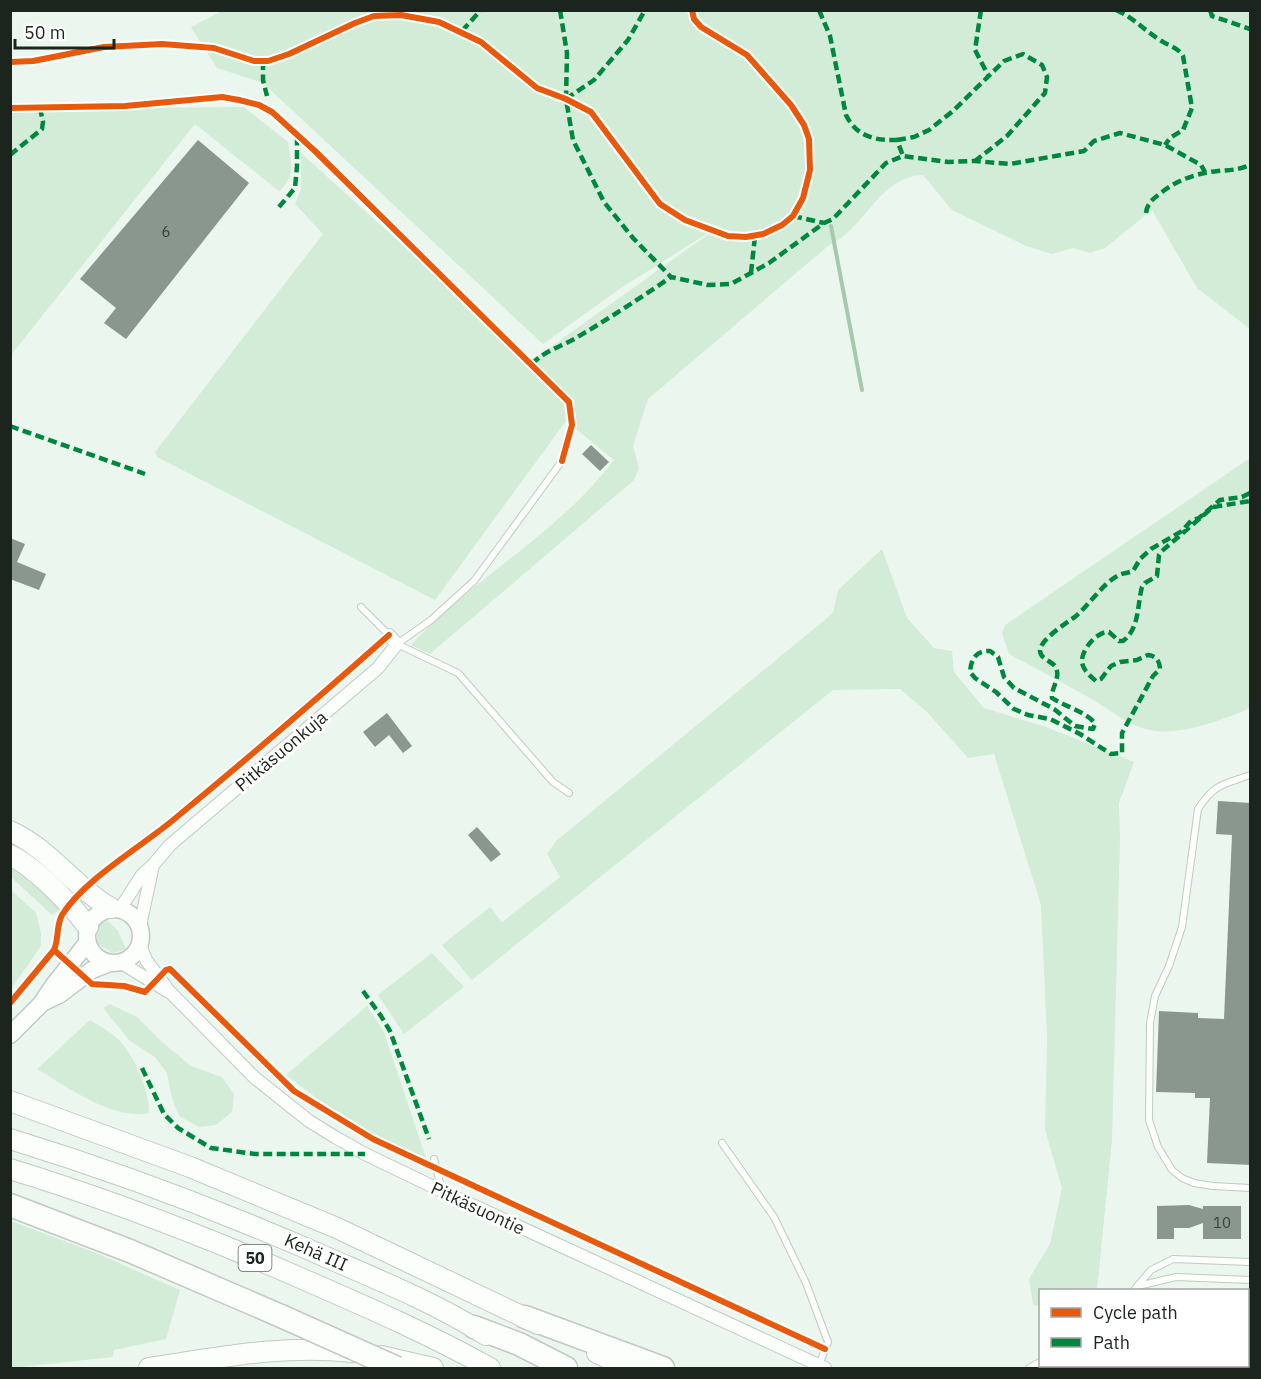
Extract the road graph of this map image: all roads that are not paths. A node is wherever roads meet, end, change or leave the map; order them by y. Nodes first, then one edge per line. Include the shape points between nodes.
1 (562, 461) dead end
2 (361, 607) dead end
3 (393, 639) junction
4 (1251, 775) edge
5 (569, 793) dead end
6 (10, 831) edge
7 (10, 855) edge
8 (153, 865) junction
9 (116, 908) junction
10 (140, 926) junction
11 (87, 935) junction
12 (140, 944) junction
13 (115, 963) junction
14 (169, 991) junction
15 (41, 1004) junction
16 (10, 1035) edge
17 (10, 1101) edge
18 (10, 1139) edge
19 (722, 1143) dead end
20 (434, 1159) dead end
21 (10, 1169) edge
22 (1251, 1188) edge
23 (442, 1191) junction
24 (10, 1205) edge
25 (1251, 1262) edge
26 (1251, 1280) edge
27 (1136, 1288) edge
28 (525, 1317) junction
29 (474, 1327) junction
30 (822, 1367) edge
31 (149, 1368) edge
32 (396, 1368) edge
33 (433, 1368) edge
34 (490, 1368) edge
35 (543, 1368) edge
36 (566, 1368) edge
37 (629, 1368) edge
38 (663, 1368) edge

1 - 3 lane via 474,581 431,620
2 - 3 lane
3 - 5 lane via 458,673 553,782
3 - 8 street, Pitkäsuonkuja via 378,668 182,835
4 - 22 lane via 1217,787 1198,809 1182,927 1155,996 1150,1023 1149,1110 1158,1147 1172,1170 1194,1183
6 - 9 highway via 26,838 85,890
7 - 11 highway via 34,871 78,914
8 - 9 street, Pitkäsuonkuja
8 - 10 street
9 - 10 main road via 128,912
9 - 11 main road via 101,911 93,918
10 - 12 main road
11 - 13 main road via 96,957
11 - 15 main road
12 - 13 main road via 128,959
12 - 14 street, Pitkäsuontie via 146,960
13 - 14 street, Pitkäsuontie
13 - 15 main road via 92,969 59,996
14 - 23 street, Pitkäsuontie via 255,1078 309,1121 365,1155
15 - 16 main road
17 - 28 highway via 190,1167 326,1223
18 - 29 highway, Kehä III / 50 via 127,1177 266,1230
19 - 30 lane via 774,1217 806,1283 828,1342
20 - 23 lane
21 - 34 highway, Kehä III / 50 via 246,1254
23 - 30 street, Pitkäsuontie
24 - 32 highway, bridge via 130,1251
25 - 27 lane via 1173,1259 1151,1270
26 - 27 lane via 1176,1277
28 - 37 highway
28 - 38 highway
29 - 35 highway, Kehä III / 50
29 - 36 highway
31 - 33 highway via 298,1349 327,1349

